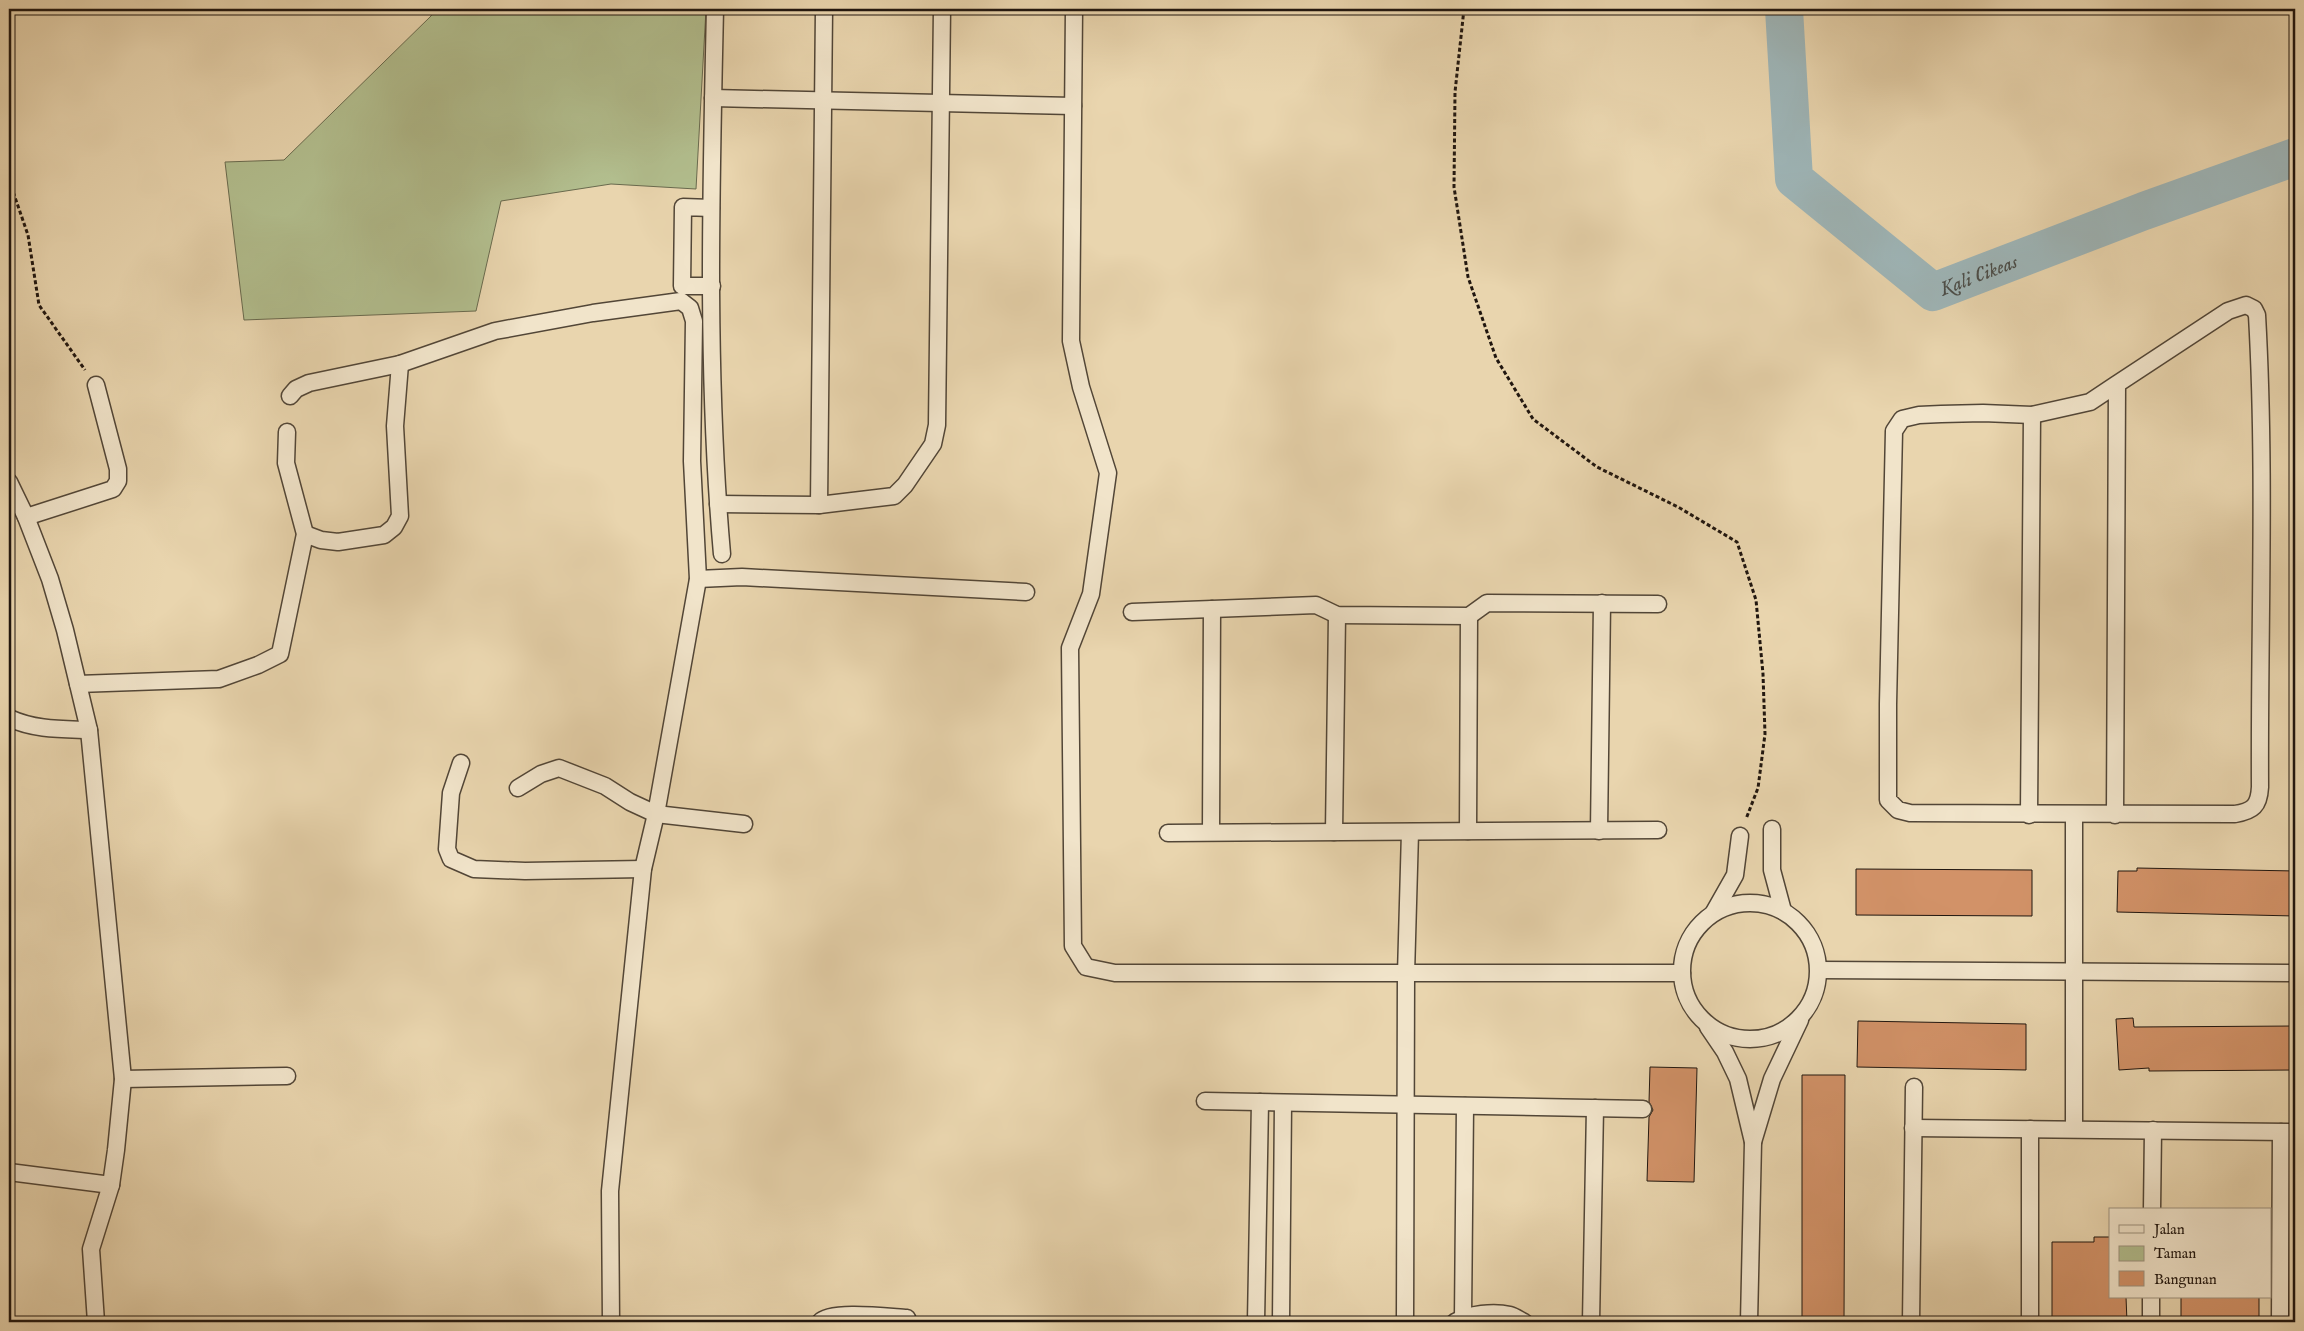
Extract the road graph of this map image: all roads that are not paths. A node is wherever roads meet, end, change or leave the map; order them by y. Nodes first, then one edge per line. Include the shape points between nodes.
1 (715, 9) edge
2 (824, 9) edge
3 (942, 9) edge
4 (1074, 9) edge
5 (713, 98) junction
6 (823, 100) junction
7 (941, 103) junction
8 (1073, 106) junction
9 (710, 208) junction
10 (712, 286) junction
11 (400, 364) junction
12 (2117, 384) junction
13 (96, 385) road end
14 (290, 396) dead end
15 (2032, 415) junction
16 (287, 432) dead end
17 (9, 482) edge
18 (718, 504) junction
19 (819, 505) junction
20 (26, 517) junction
21 (305, 534) junction
22 (722, 554) dead end
23 (698, 579) junction
24 (1026, 592) dead end
25 (1602, 604) junction
26 (1658, 604) dead end
27 (1212, 609) junction
28 (1132, 612) dead end
29 (1337, 615) junction
30 (1469, 616) junction
31 (78, 684) junction
32 (9, 718) edge
33 (89, 730) junction
34 (461, 763) dead end
35 (518, 788) dead end
36 (656, 814) junction
37 (2029, 815) junction
38 (2074, 815) junction
39 (2115, 815) junction
40 (744, 824) dead end
41 (1772, 829) dead end
42 (1658, 830) dead end
43 (1468, 831) junction
44 (1599, 831) junction
45 (1211, 832) junction
46 (1334, 832) junction
47 (1410, 832) junction
48 (1168, 833) dead end
49 (1740, 836) road end
50 (644, 869) junction
51 (1784, 911) junction
52 (1714, 912) junction
53 (1819, 970) junction
54 (1682, 973) junction
55 (2073, 973) junction
56 (2295, 973) edge
57 (1406, 974) junction
58 (1800, 1019) junction
59 (1703, 1021) junction
60 (287, 1076) dead end
61 (123, 1079) junction
62 (1914, 1087) dead end
63 (1205, 1101) dead end
64 (1260, 1102) junction
65 (1283, 1103) junction
66 (1406, 1105) junction
67 (1465, 1106) junction
68 (1595, 1108) junction
69 (1643, 1109) dead end
70 (1913, 1128) junction
71 (2030, 1129) junction
72 (2074, 1129) junction
73 (2153, 1130) junction
74 (2288, 1132) edge
75 (1753, 1142) junction
76 (9, 1172) edge
77 (111, 1184) junction
78 (2152, 1208) edge
79 (1257, 1246) junction
80 (1282, 1246) junction
81 (2151, 1298) edge
82 (907, 1318) dead end
83 (1459, 1320) edge
84 (96, 1322) edge
85 (611, 1322) edge
86 (820, 1322) edge
87 (1256, 1322) edge
88 (1281, 1322) edge
89 (1406, 1322) edge
90 (1524, 1322) edge
91 (1591, 1322) edge
92 (1749, 1322) edge
93 (1911, 1322) edge
94 (2030, 1322) edge
95 (2151, 1322) edge
96 (2280, 1322) edge

1 - 5 street
2 - 6 street
3 - 7 street
4 - 8 street
5 - 6 street
5 - 9 street
6 - 7 street
6 - 19 street
7 - 8 street
7 - 19 street via 937,425 933,444 894,496
8 - 57 street via 1071,340 1081,387 1108,473 1091,594 1070,648 1073,946 1086,967 1115,973
9 - 10 street
9 - 10 street via 683,207 682,286
10 - 18 street
11 - 14 street via 309,383
11 - 21 street via 395,426 400,516 394,527 384,535 338,542
11 - 23 street via 496,331 593,313 681,302 690,308 694,321 692,461
12 - 15 street via 2090,402
12 - 39 street
12 - 39 street via 2228,311 2246,305 2254,309 2261,387 2263,517 2258,804 2253,809 2235,814
13 - 20 street via 118,469 114,489
15 - 37 street
15 - 37 street via 1919,415 1902,419 1894,431 1888,704 1888,800 1894,807 1910,813
16 - 21 street via 286,463
17 - 20 street
18 - 19 street
18 - 22 street
20 - 31 street via 50,579
21 - 31 street via 280,654 219,679
23 - 24 street via 742,577
23 - 36 street
25 - 26 street
25 - 30 street via 1487,603
25 - 44 street
27 - 28 street
27 - 29 street via 1316,605
27 - 45 street
29 - 30 street
29 - 46 street
30 - 43 street
31 - 33 street
32 - 33 street via 25,726
33 - 61 street
34 - 50 street via 451,793 447,849 451,859 474,869
35 - 36 street via 559,768 605,786
36 - 40 street
36 - 50 street
37 - 38 street
38 - 39 street
38 - 55 street
41 - 51 street via 1772,870
42 - 44 street
43 - 44 street
43 - 47 street
45 - 46 street
45 - 48 street
46 - 47 street
47 - 57 street
49 - 52 street via 1735,875
50 - 85 street via 610,1191
51 - 52 street via 1761,903 1737,903
51 - 53 street via 1802,926 1815,946
52 - 54 street via 1696,928 1685,949
53 - 55 street
53 - 58 street via 1814,997
54 - 57 street
54 - 59 street via 1688,999
55 - 56 street
55 - 72 street
57 - 66 street
58 - 59 street via 1778,1034 1752,1040 1726,1036
58 - 75 street via 1772,1079
59 - 75 street via 1725,1052 1738,1079
60 - 61 street
61 - 77 street
62 - 70 street
63 - 64 street
64 - 65 street
64 - 79 street
65 - 66 street
65 - 80 street
66 - 67 street
66 - 89 street
67 - 68 street
67 - 83 street
68 - 69 street
68 - 91 street
70 - 71 street
70 - 93 street
71 - 72 street
71 - 94 street
72 - 73 street
73 - 74 street
73 - 78 street
74 - 96 street
75 - 92 street
76 - 77 street
77 - 84 street via 91,1249
79 - 80 street
79 - 87 street
80 - 88 street
81 - 95 street
82 - 86 street via 853,1316 828,1318
83 - 90 street via 1482,1314 1510,1315

